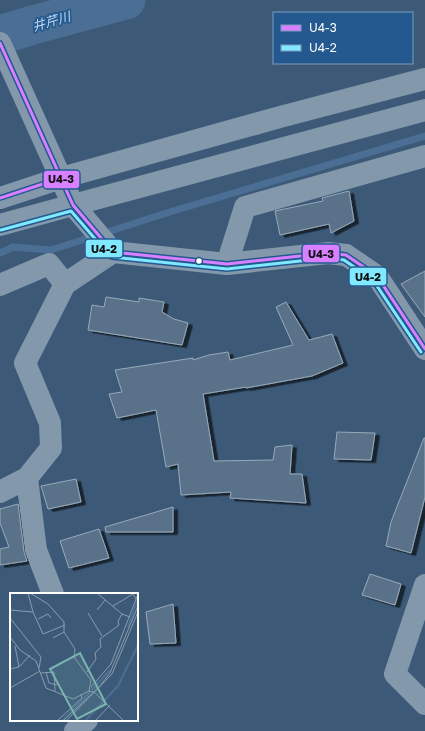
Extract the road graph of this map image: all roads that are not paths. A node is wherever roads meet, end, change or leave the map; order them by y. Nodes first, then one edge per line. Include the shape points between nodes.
1 (0, 43) edge
2 (425, 79) edge
3 (425, 110) edge
4 (425, 156) edge
5 (61, 178) junction
6 (0, 198) edge
7 (73, 205) junction
8 (0, 226) edge
9 (113, 252) junction
10 (227, 264) junction
11 (65, 284) junction
12 (0, 285) edge
13 (425, 349) edge
14 (27, 478) junction
15 (0, 492) edge
16 (425, 585) edge
17 (53, 593) edge
18 (425, 704) edge
19 (87, 721) edge
20 (75, 731) edge

1 - 5 street
2 - 5 street
3 - 7 street
4 - 10 street via 246,207
5 - 6 street
5 - 7 street
7 - 8 street
7 - 9 street
9 - 10 street
9 - 11 street
10 - 13 street via 328,253 346,255 376,276
11 - 12 street via 49,264
11 - 14 street via 25,363 50,423 51,448
14 - 15 street
14 - 17 street via 36,550
16 - 18 street via 395,674
19 - 20 street

